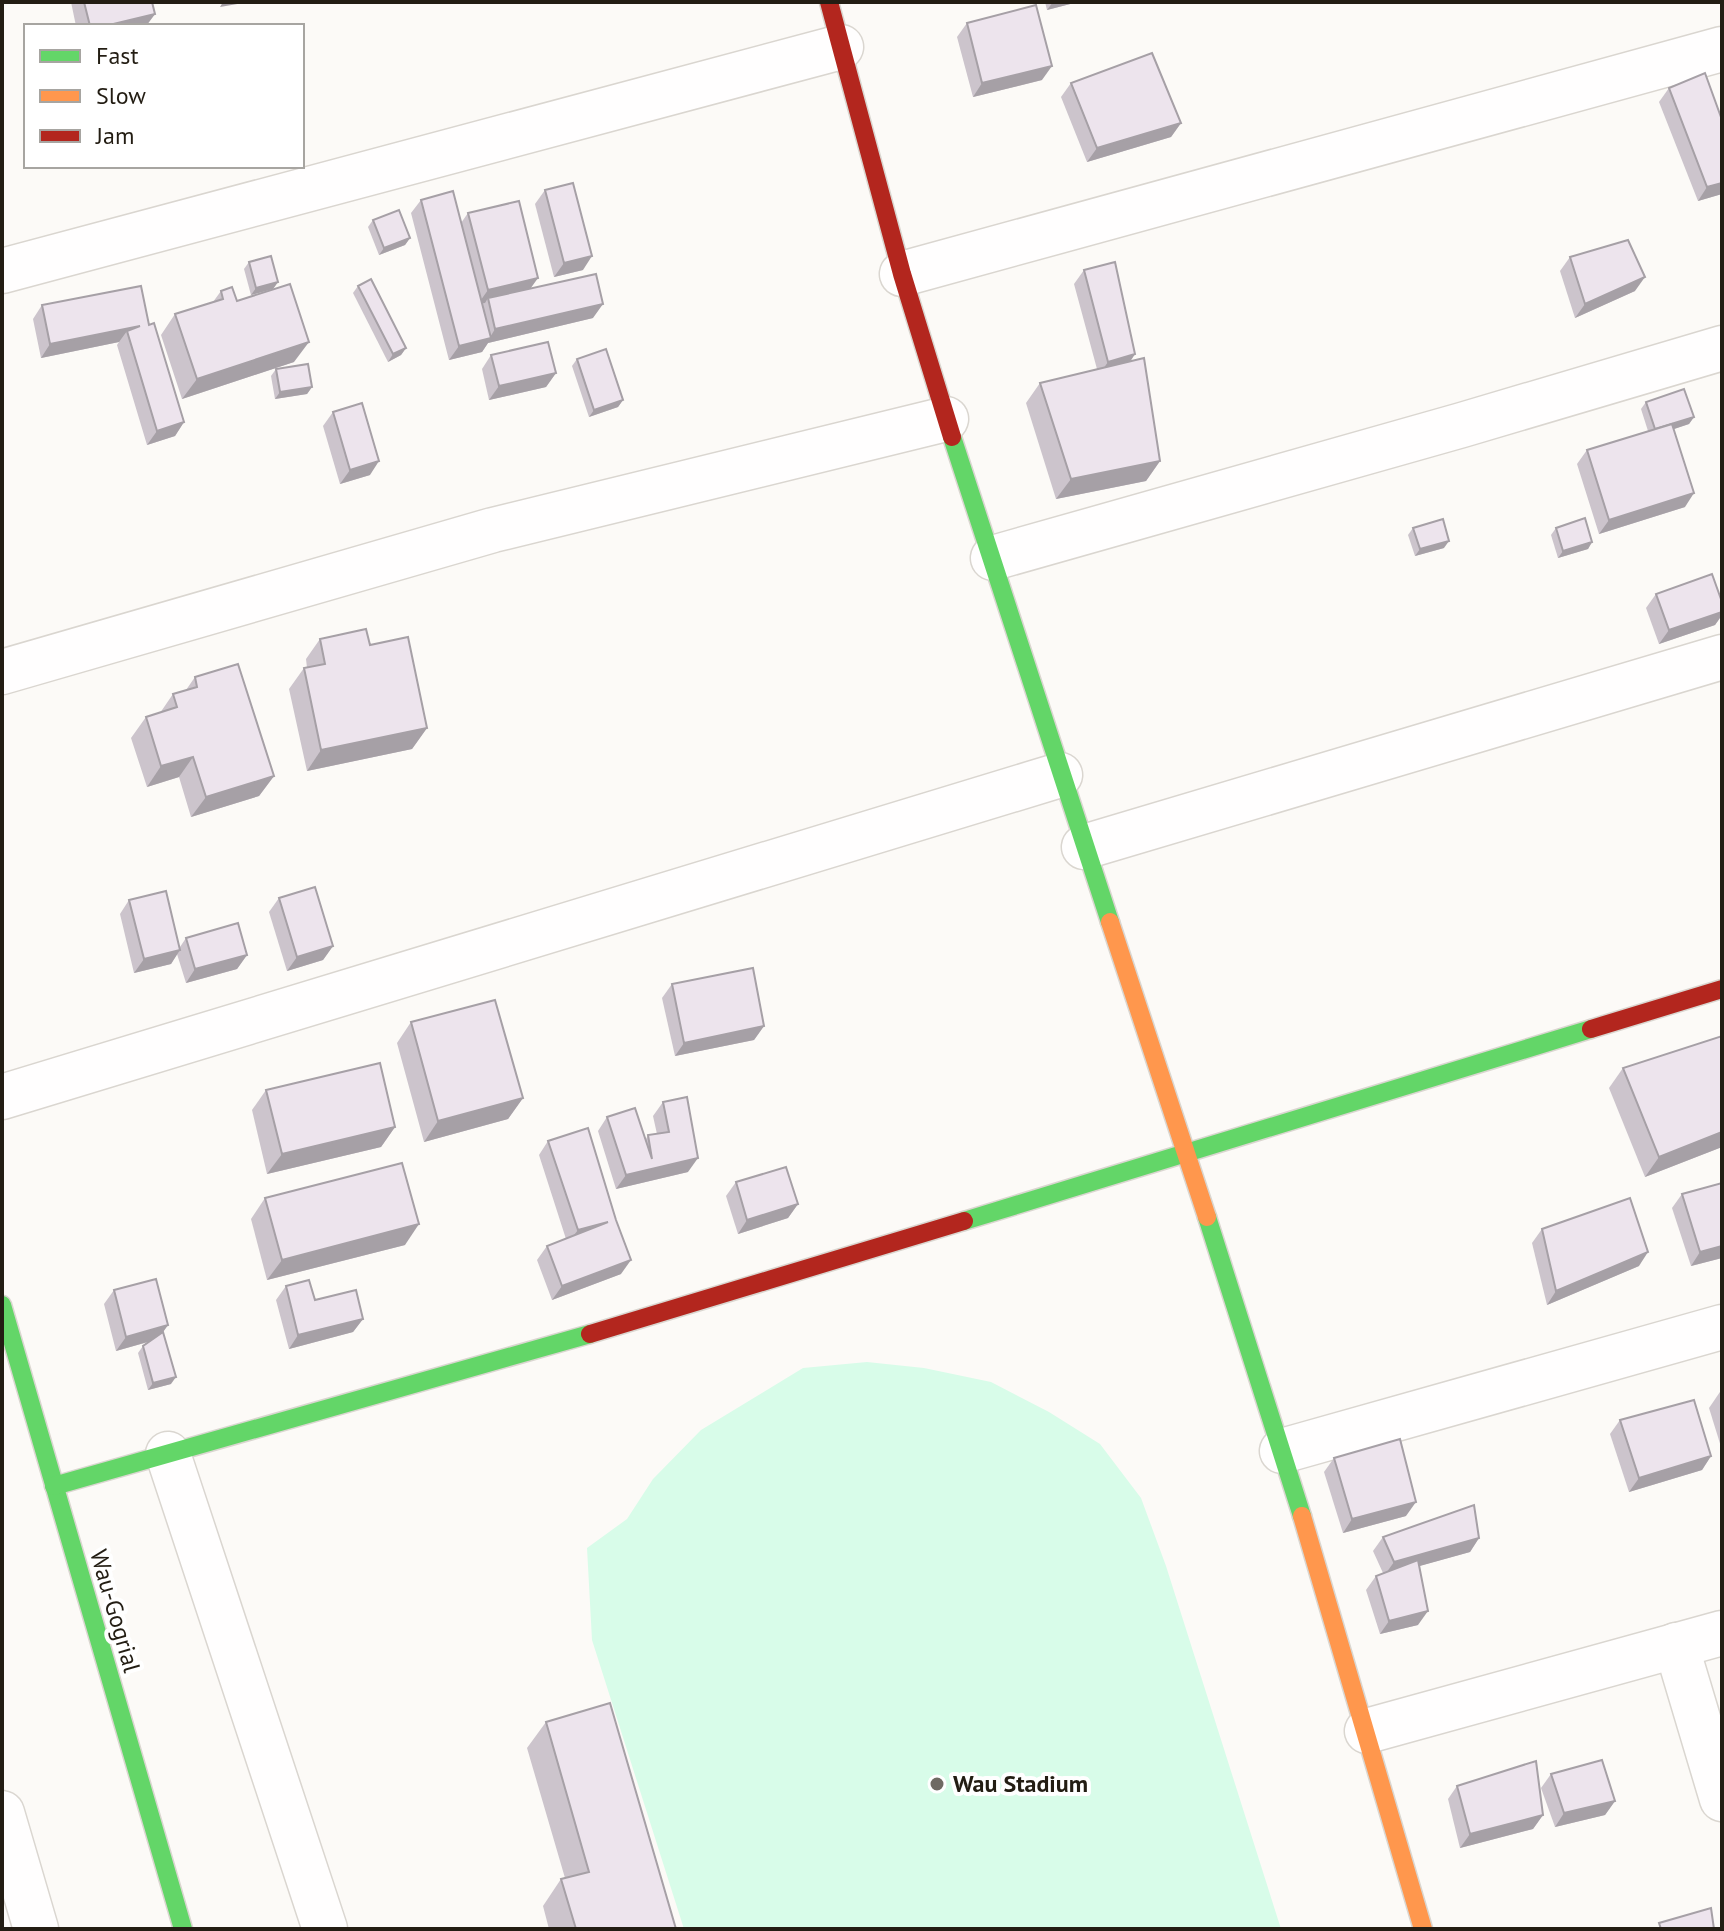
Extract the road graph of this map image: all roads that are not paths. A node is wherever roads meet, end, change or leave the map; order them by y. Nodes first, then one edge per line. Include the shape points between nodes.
1 (829, 2) edge
2 (841, 47) junction
3 (1722, 49) edge
4 (2, 271) edge
5 (902, 274) junction
6 (1722, 348) edge
7 (946, 419) junction
8 (993, 558) junction
9 (1722, 657) edge
10 (2, 672) edge
11 (1060, 775) junction
12 (1084, 847) junction
13 (1722, 989) edge
14 (2, 1097) edge
15 (1187, 1152) junction
16 (2, 1306) edge
17 (1722, 1327) edge
18 (1282, 1451) junction
19 (168, 1454) junction
20 (54, 1486) junction
21 (1722, 1633) edge
22 (1676, 1645) junction
23 (1367, 1731) junction
24 (1722, 1799) edge
25 (2, 1813) edge
26 (36, 1929) edge
27 (183, 1929) edge
28 (325, 1929) edge
29 (1423, 1929) edge

1 - 2 street
2 - 4 street
2 - 5 street
3 - 5 street
5 - 7 street
6 - 8 street
7 - 8 street
7 - 10 street via 493,530
8 - 11 street
9 - 12 street
11 - 12 street
11 - 14 street
12 - 15 street
13 - 15 street
15 - 18 street
15 - 19 street via 623,1325
16 - 20 street, Wau-Gogrial
17 - 18 street
18 - 23 street
19 - 20 street
19 - 28 street
20 - 27 street, Wau-Gogrial
21 - 22 street
22 - 23 street
22 - 24 street
23 - 29 street
25 - 26 street

